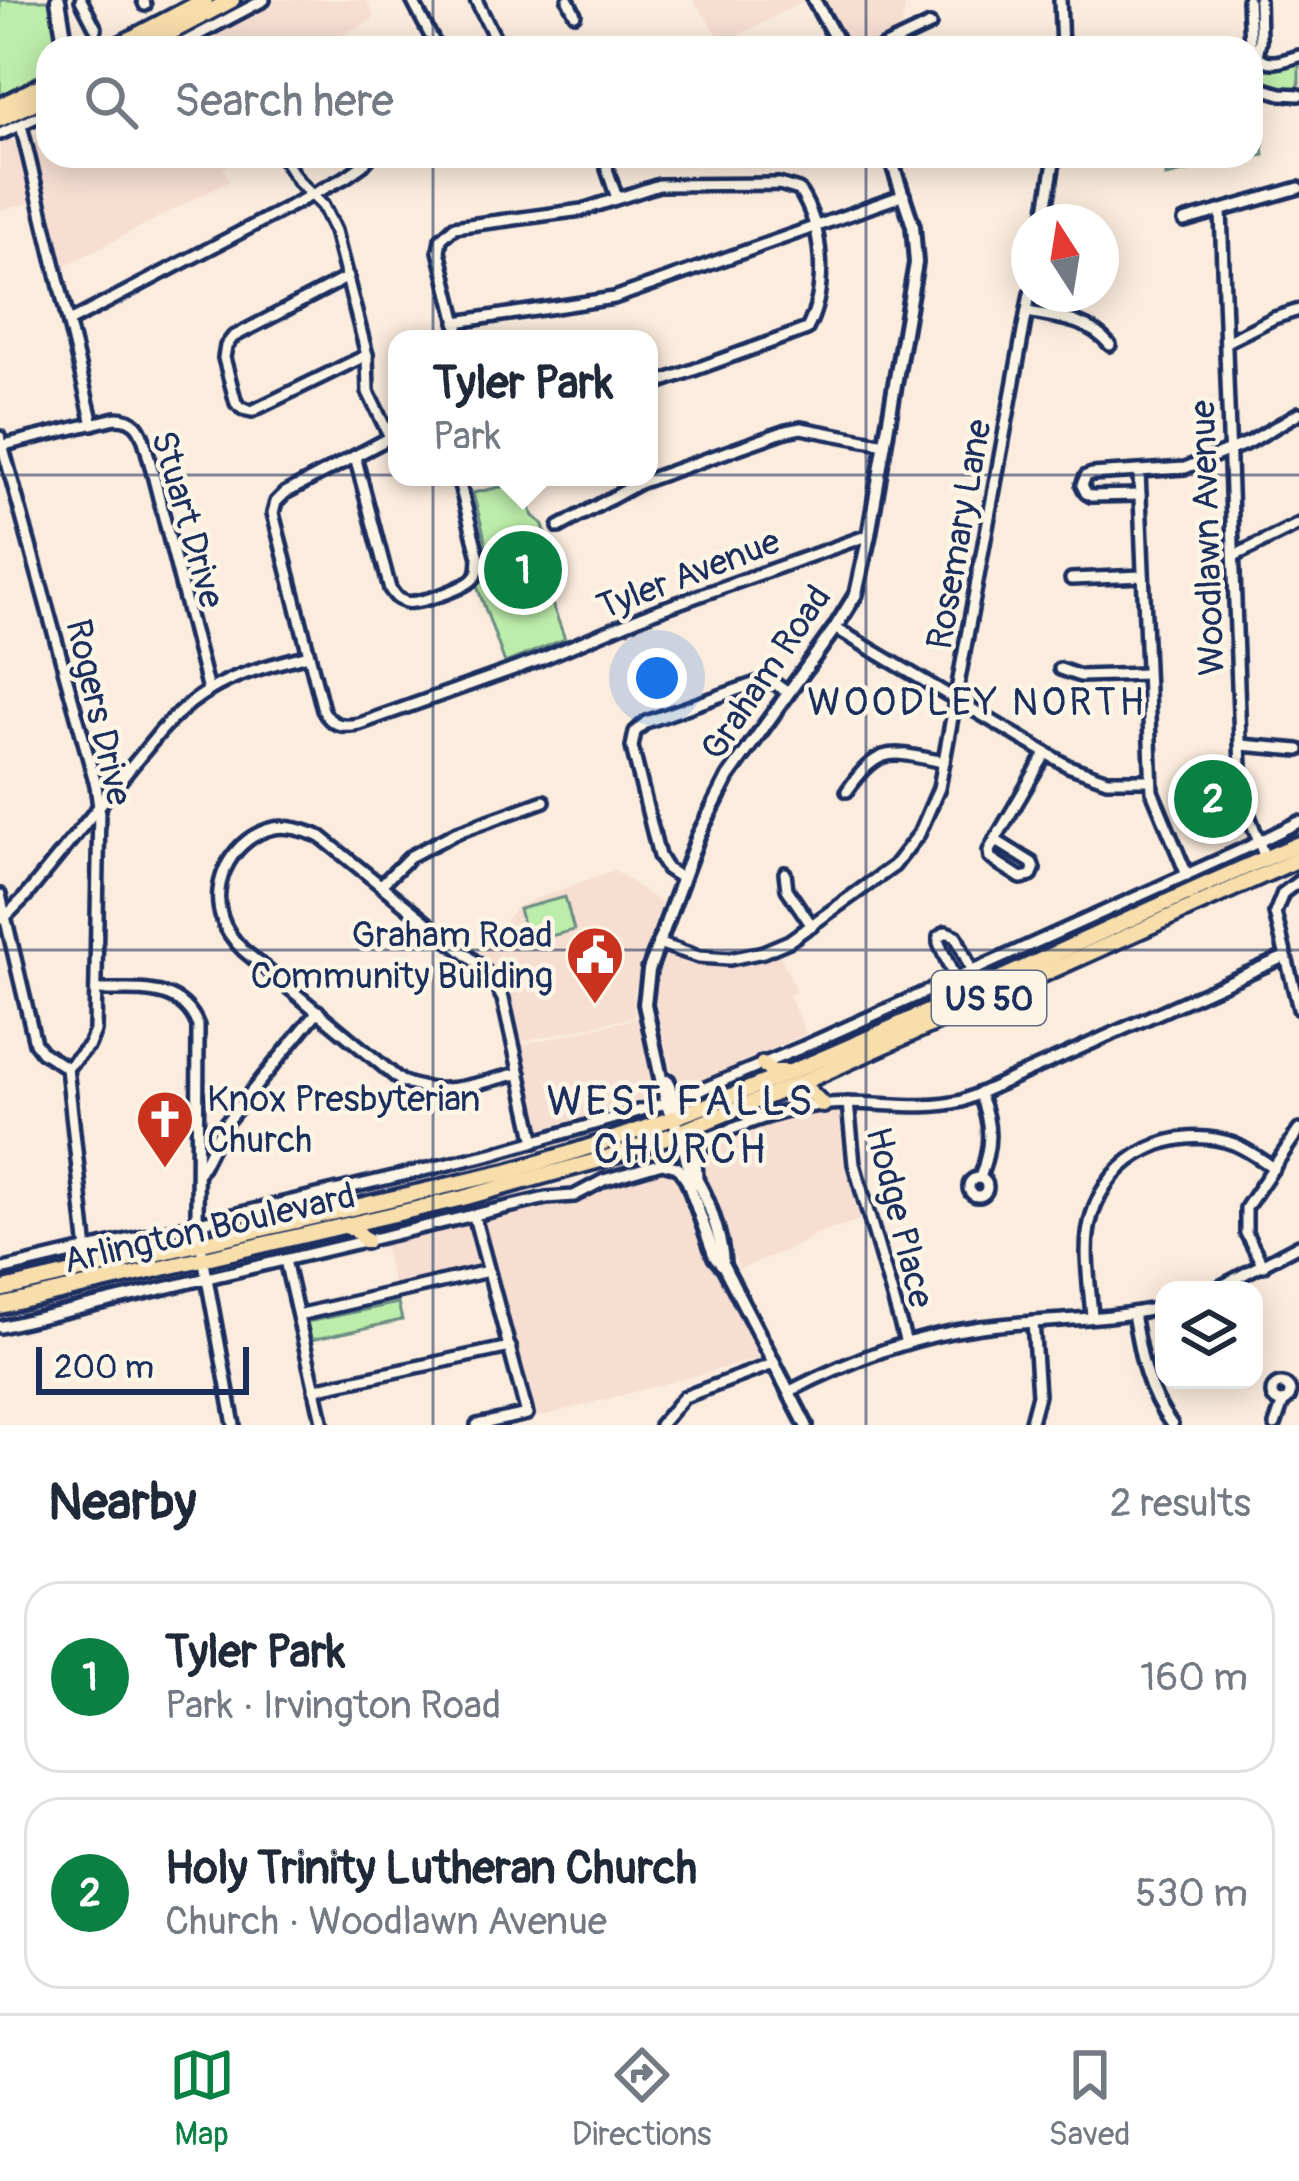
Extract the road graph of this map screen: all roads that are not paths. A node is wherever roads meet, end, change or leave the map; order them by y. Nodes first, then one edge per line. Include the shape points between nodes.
1 (58, 0) edge
2 (81, 0) edge
3 (232, 0) edge
4 (264, 0) edge
5 (412, 0) edge
6 (476, 0) edge
7 (568, 0) edge
8 (814, 0) edge
9 (1060, 0) edge
10 (1248, 0) edge
11 (1259, 0) edge
12 (195, 2) edge
13 (250, 3) edge
14 (575, 14) dead end
15 (930, 25) dead end
16 (96, 29) dead end
17 (64, 36) edge
18 (134, 36) edge
19 (164, 36) edge
20 (194, 36) edge
21 (431, 36) edge
22 (494, 36) edge
23 (834, 36) edge
24 (907, 36) edge
25 (1062, 36) edge
26 (1250, 36) edge
27 (1260, 36) edge
28 (1299, 56) edge
29 (1263, 61) edge
30 (36, 88) edge
31 (1263, 89) edge
32 (1299, 95) edge
33 (36, 102) edge
34 (0, 106) edge
35 (36, 118) edge
36 (0, 120) edge
37 (21, 125) junction
38 (0, 134) edge
39 (289, 168) edge
40 (360, 168) edge
41 (607, 168) edge
42 (894, 168) edge
43 (1053, 168) edge
44 (1299, 188) edge
45 (313, 194) junction
46 (904, 195) junction
47 (617, 198) junction
48 (1047, 204) edge
49 (1221, 211) junction
50 (1184, 221) dead end
51 (814, 227) junction
52 (348, 278) junction
53 (1299, 310) edge
54 (1027, 312) joint
55 (69, 322) junction
56 (456, 322) junction
57 (458, 330) edge
58 (1226, 342) junction
59 (1110, 345) dead end
60 (368, 355) junction
61 (658, 383) edge
62 (1299, 413) edge
63 (93, 424) junction
64 (388, 426) edge
65 (388, 439) edge
66 (1, 443) edge
67 (885, 444) junction
68 (1230, 450) junction
69 (355, 456) junction
70 (1139, 472) junction
71 (658, 476) edge
72 (460, 486) edge
73 (634, 486) edge
74 (1140, 495) junction
75 (1299, 524) edge
76 (559, 527) dead end
77 (869, 535) junction
78 (1234, 556) junction
79 (1143, 576) junction
80 (1072, 579) dead end
81 (836, 628) junction
82 (309, 655) junction
83 (1060, 669) dead end
84 (1147, 674) junction
85 (208, 690) junction
86 (788, 693) junction
87 (956, 700) junction
88 (1240, 745) junction
89 (1299, 750) edge
90 (1046, 753) junction
91 (944, 761) junction
92 (1151, 780) junction
93 (847, 790) dead end
94 (544, 802) dead end
95 (99, 807) junction
96 (1299, 822) edge
97 (995, 840) junction
98 (1259, 842) junction
99 (1299, 844) edge
100 (1265, 858) junction
101 (1299, 859) edge
102 (785, 873) dead end
103 (1187, 875) junction
104 (682, 878) junction
105 (1250, 880) junction
106 (1299, 881) edge
107 (381, 885) junction
108 (0, 895) edge
109 (3, 917) edge
110 (812, 926) junction
111 (658, 943) junction
112 (1284, 957) junction
113 (971, 972) junction
114 (955, 979) junction
115 (96, 990) junction
116 (1299, 1009) edge
117 (318, 1011) junction
118 (758, 1066) junction
119 (67, 1068) junction
120 (791, 1071) junction
121 (520, 1073) junction
122 (745, 1091) junction
123 (782, 1091) junction
124 (979, 1094) junction
125 (670, 1102) junction
126 (848, 1103) junction
127 (823, 1105) junction
128 (198, 1117) junction
129 (223, 1126) junction
130 (1299, 1130) edge
131 (678, 1133) junction
132 (709, 1138) junction
133 (536, 1142) junction
134 (1274, 1168) junction
135 (197, 1176) junction
136 (692, 1178) junction
137 (980, 1178) dead end
138 (473, 1216) junction
139 (376, 1218) junction
140 (197, 1224) junction
141 (345, 1226) junction
142 (366, 1241) junction
143 (1299, 1245) edge
144 (86, 1251) junction
145 (201, 1251) junction
146 (285, 1260) junction
147 (1263, 1266) junction
148 (0, 1270) edge
149 (89, 1270) junction
150 (488, 1271) junction
151 (207, 1279) junction
152 (1232, 1281) edge
153 (0, 1290) edge
154 (0, 1306) edge
155 (1155, 1309) edge
156 (1133, 1313) junction
157 (298, 1315) junction
158 (1092, 1317) junction
159 (1033, 1322) junction
160 (0, 1327) edge
161 (906, 1342) junction
162 (510, 1347) junction
163 (773, 1364) junction
164 (314, 1389) junction
165 (790, 1391) junction
166 (1283, 1402) dead end
167 (234, 1425) edge
168 (322, 1425) edge
169 (477, 1425) edge
170 (660, 1425) edge
171 (806, 1425) edge
172 (1030, 1425) edge
173 (1172, 1425) edge
174 (1275, 1425) edge

1 - 17 main road
2 - 16 street
3 - 19 main road
4 - 13 street
5 - 21 street
6 - 22 street
7 - 14 street
8 - 23 street
9 - 25 street
10 - 26 street
11 - 27 street
12 - 18 main road
13 - 20 street
15 - 24 street
28 - 29 street
30 - 34 main road
31 - 32 street
33 - 36 main road
35 - 37 street
36 - 37 main road
37 - 38 street
37 - 55 street, Stuart Drive
39 - 45 street
40 - 45 street
41 - 47 street
42 - 46 street, Graham Road
43 - 48 street
44 - 49 street
45 - 52 street via 330,218
45 - 55 street
46 - 51 street
46 - 67 street, Graham Road via 916,262
47 - 51 street via 673,184 789,185 802,194
47 - 56 street via 449,230 440,259
49 - 50 street
49 - 58 street, Woodlawn Avenue
51 - 56 street via 614,298
51 - 61 street via 821,265 807,329
52 - 60 street
52 - 60 street via 232,337 224,358 236,403 252,411
53 - 58 street
54 - 59 street via 1082,323
54 - 87 street, Rosemary Lane
55 - 63 street, Stuart Drive
56 - 57 street
58 - 68 street, Woodlawn Avenue
60 - 64 street via 368,392
62 - 68 street
63 - 66 street
63 - 85 street, Stuart Drive via 121,418 142,433
65 - 69 street
66 - 95 street, Rogers Drive
67 - 71 street via 792,429
67 - 77 street, Graham Road
68 - 70 street via 1185,468
68 - 78 street, Woodlawn Avenue
69 - 72 street via 390,589 409,603 462,586 478,572
69 - 82 street via 274,506
70 - 74 street
70 - 74 street via 1092,474 1082,485 1091,496
73 - 76 street
74 - 79 street
75 - 78 street
77 - 81 street, Graham Road via 856,594
77 - 82 street, Tyler Avenue via 359,724 326,716
78 - 88 street, Woodlawn Avenue
79 - 80 street
79 - 84 street
81 - 86 street, Graham Road
81 - 87 street
82 - 85 street
83 - 84 street
84 - 92 street
85 - 95 street via 171,720
86 - 104 street, Graham Road via 728,777
86 - 104 street via 759,682 631,730 659,856
87 - 90 street
87 - 91 street, Rosemary Lane
88 - 89 street
88 - 98 street, Woodlawn Avenue via 1244,806
90 - 92 street via 1089,775
90 - 97 street
91 - 93 street via 885,754
91 - 110 street, Rosemary Lane via 928,819 907,852
92 - 103 street
94 - 107 street via 455,833 411,856
95 - 109 street
95 - 115 street, Rogers Drive
96 - 98 street
97 - 97 street via 1032,863 1031,876 990,858
98 - 100 street, Woodlawn Avenue
98 - 103 street
99 - 100 main road, Arlington Boulevard / US 50
100 - 105 main road
100 - 120 main road, Arlington Boulevard / US 50
101 - 105 main road, Arlington Boulevard / US 50
102 - 110 street
103 - 113 street
104 - 111 street, Graham Road
105 - 123 main road, Arlington Boulevard / US 50
106 - 112 street via 1282,893 1275,913
107 - 117 street via 320,837 275,827 248,838 221,878 229,935
107 - 121 street via 491,977
108 - 109 street
109 - 119 street via 35,1043
110 - 111 street, Rosemary Lane via 779,946 730,959
111 - 125 street, Graham Road via 644,996
112 - 116 street
112 - 124 street
113 - 114 street
113 - 114 street via 956,936 946,932 939,943
114 - 118 street
115 - 119 street, Rogers Drive via 93,1038
115 - 128 street via 162,992 192,1012 200,1036
117 - 121 street via 401,1082 425,1091
117 - 129 street
118 - 120 main road
118 - 122 main road
118 - 125 street
119 - 144 street
120 - 122 main road, Arlington Boulevard / US 50
121 - 133 street
122 - 131 main road, Arlington Boulevard / US 50
123 - 127 main road via 805,1089
123 - 131 main road, Arlington Boulevard / US 50
124 - 126 street via 935,1106
124 - 137 street via 991,1132
125 - 131 street, Graham Road
125 - 133 street
126 - 127 street
126 - 161 street, Hodge Place via 854,1164
127 - 132 street
128 - 129 street
128 - 135 street
129 - 135 street
130 - 134 street
131 - 132 street
131 - 136 street, Graham Road
131 - 139 main road, Arlington Boulevard / US 50
131 - 145 main road, Arlington Boulevard / US 50
132 - 136 street
133 - 140 street
134 - 147 street via 1244,1216
134 - 158 street via 1236,1144 1203,1138 1161,1143 1129,1160 1090,1220
135 - 140 street
136 - 138 street via 662,1163 574,1196
136 - 163 street, Graham Road via 715,1256
138 - 142 street
138 - 150 street
139 - 141 main road, Arlington Boulevard / US 50
139 - 142 main road
140 - 144 street
140 - 145 street
141 - 142 main road
141 - 145 main road, Arlington Boulevard / US 50
142 - 146 street
143 - 147 street
144 - 148 street
144 - 149 street
145 - 149 main road, Arlington Boulevard / US 50
145 - 151 street
145 - 154 main road, Arlington Boulevard / US 50
146 - 151 street
146 - 157 street
147 - 152 street
149 - 153 main road, Arlington Boulevard / US 50
150 - 157 street
150 - 162 street
151 - 160 street
151 - 167 street
155 - 156 street
156 - 158 street
156 - 173 street via 1145,1376
157 - 164 street
158 - 159 street
159 - 161 street
159 - 172 street via 1038,1395
161 - 165 street
162 - 164 street
162 - 169 street via 527,1414
163 - 165 street, Graham Road
163 - 170 street via 684,1397
164 - 168 street
165 - 171 street, Graham Road
166 - 174 street

